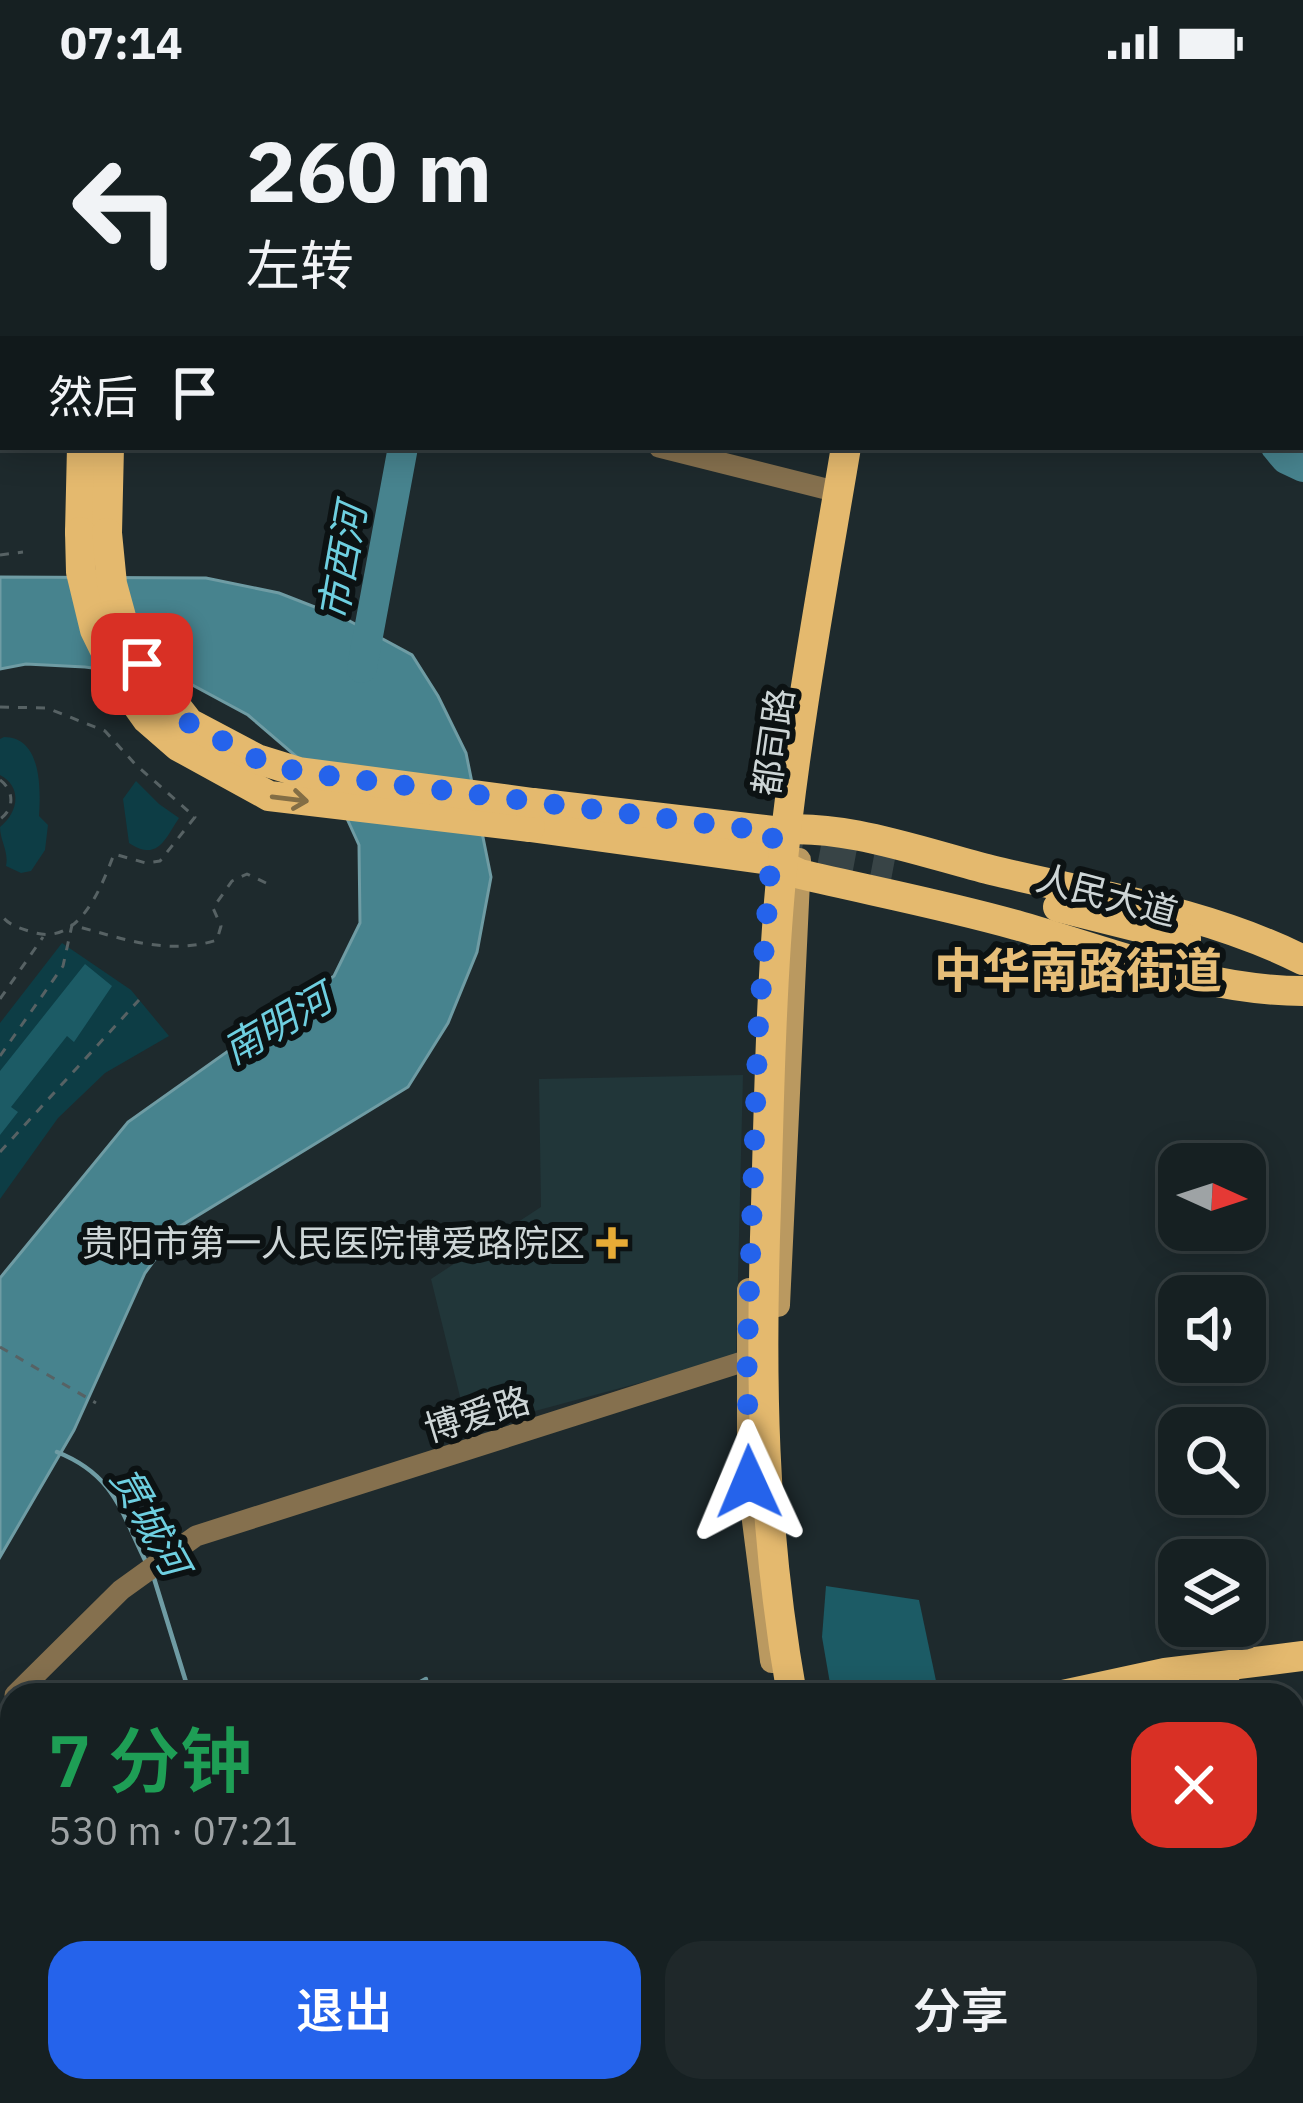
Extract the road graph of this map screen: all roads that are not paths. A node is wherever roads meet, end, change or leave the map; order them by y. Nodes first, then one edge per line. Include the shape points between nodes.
1 (82, 450) edge
2 (108, 450) edge
3 (671, 450) edge
4 (832, 450) edge
5 (845, 450) edge
6 (860, 450) edge
7 (826, 489) junction
8 (93, 533) junction
9 (781, 839) junction
10 (800, 874) junction
11 (1303, 962) edge
12 (1303, 988) edge
13 (775, 1349) junction
14 (747, 1363) junction
15 (1303, 1656) edge
16 (1303, 1677) edge
17 (28, 1683) edge
18 (775, 1683) edge
19 (790, 1683) edge
20 (803, 1683) edge
21 (1119, 1683) edge
22 (1235, 1683) edge

1 - 8 main road
2 - 8 main road
3 - 7 street
4 - 7 main road, 都司路
5 - 19 main road, bridge via 801,714 771,1032 764,1480
6 - 9 main road, 都司路 via 815,717
7 - 9 main road, 都司路
8 - 9 main road, bridge via 142,664 189,723 257,759 532,815
9 - 10 main road
9 - 10 main road, 都司路
9 - 11 main road via 1188,918 1267,941
9 - 14 main road, 都司路 via 758,1032
10 - 12 main road via 1255,991
10 - 13 main road, 都司路
11 - 12 main road, 人民大道 via 894,868 1108,939
13 - 14 street, 博爱路
13 - 20 main road, 都司路 via 776,1479
14 - 17 street, 博爱路 via 196,1536 121,1590
14 - 18 main road, 都司路 via 749,1482
15 - 21 main road
16 - 22 main road

